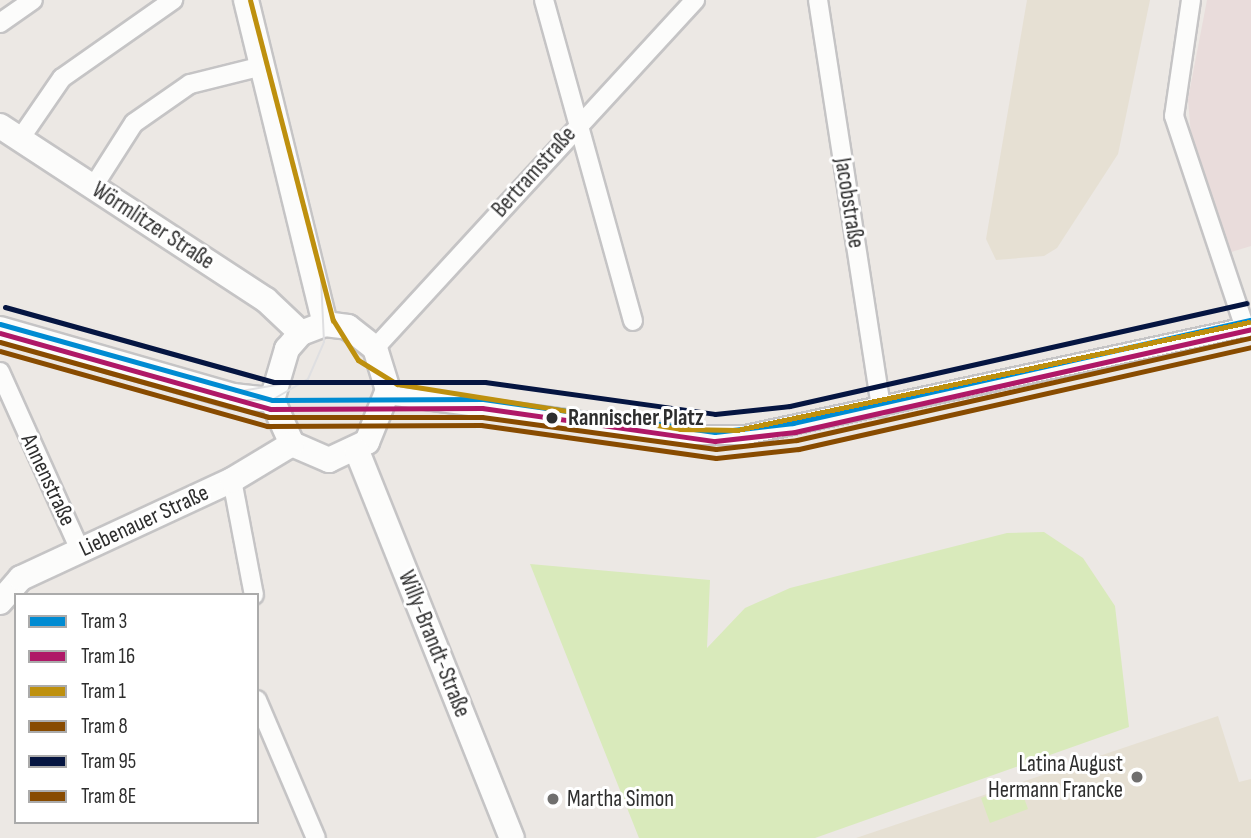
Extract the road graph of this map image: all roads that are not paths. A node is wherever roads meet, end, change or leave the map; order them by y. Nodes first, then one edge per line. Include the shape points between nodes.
1 (33, 0) edge
2 (173, 0) edge
3 (246, 0) edge
4 (544, 0) edge
5 (695, 0) edge
6 (818, 0) edge
7 (1191, 0) edge
8 (0, 23) edge
9 (263, 66) junction
10 (579, 122) junction
11 (10, 133) edge
12 (93, 187) junction
13 (633, 321) dead end
14 (325, 324) junction
15 (1248, 327) edge
16 (0, 329) edge
17 (301, 333) junction
18 (375, 348) junction
19 (0, 372) edge
20 (388, 395) junction
21 (272, 400) junction
22 (881, 407) junction
23 (8, 412) edge
24 (292, 444) junction
25 (357, 451) junction
26 (232, 480) junction
27 (80, 550) junction
28 (254, 593) edge
29 (0, 602) edge
30 (259, 705) edge
31 (316, 838) edge
32 (512, 838) edge

1 - 8 street
2 - 11 street via 62,78
3 - 9 street
4 - 10 street
5 - 10 street, Bertramstraße
6 - 22 street, Jacobstraße
7 - 15 street via 1174,116
9 - 12 street via 190,84 134,123
9 - 14 street
10 - 13 street
10 - 18 street, Bertramstraße
11 - 12 street, Wörmlitzer Straße
12 - 17 street, Wörmlitzer Straße via 266,300
14 - 17 street
14 - 18 street via 348,327
15 - 22 street
16 - 21 street via 233,396
17 - 21 street via 281,360
18 - 20 street
19 - 23 street, Annenstraße
20 - 22 street via 716,436
20 - 25 street via 376,430
21 - 24 street
23 - 27 street, Annenstraße
24 - 25 street via 330,460
24 - 26 street, Liebenauer Straße
25 - 32 street, Willy-Brandt-Straße
26 - 27 street, Liebenauer Straße
26 - 28 street
27 - 29 street, Liebenauer Straße via 20,578
30 - 31 street

